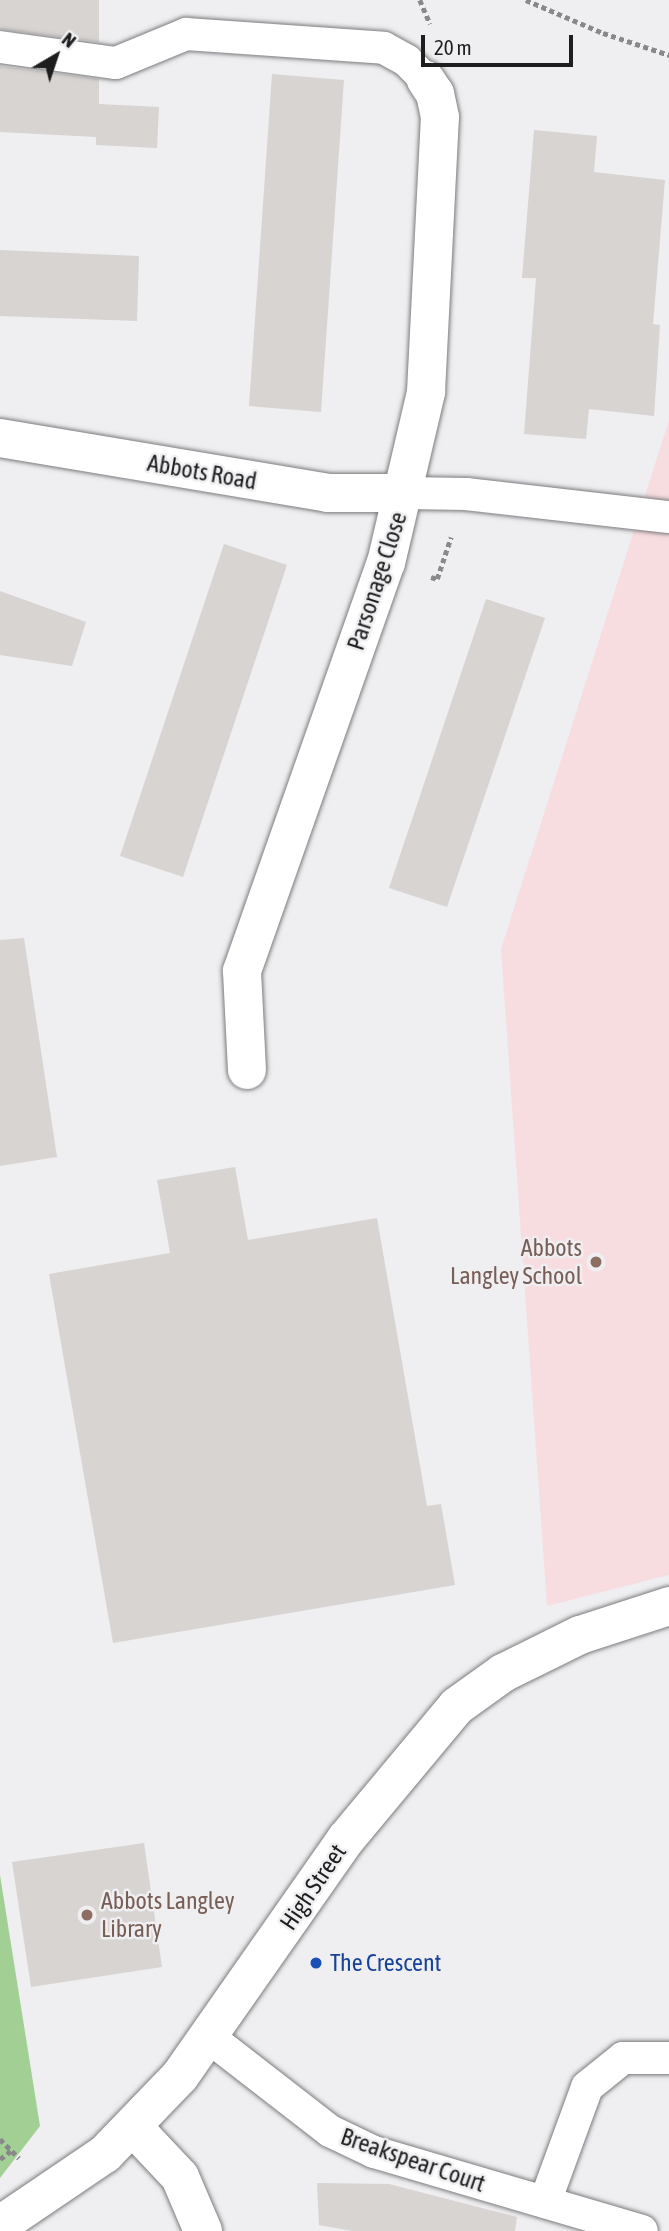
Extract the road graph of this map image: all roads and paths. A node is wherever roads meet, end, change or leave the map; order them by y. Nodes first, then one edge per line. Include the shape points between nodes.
1 (526, 0) edge
2 (0, 47) edge
3 (669, 55) edge
4 (426, 80) joint
5 (0, 438) edge
6 (406, 493) junction
7 (669, 517) edge
8 (247, 1070) dead end
9 (669, 1606) edge
10 (210, 2038) junction
11 (669, 2058) edge
12 (134, 2128) junction
13 (0, 2139) edge
14 (12, 2150) junction
15 (0, 2159) edge
16 (21, 2160) dead end
17 (545, 2202) junction
18 (0, 2225) edge
19 (203, 2231) edge
20 (642, 2231) edge

1 - 3 path
2 - 4 lane via 116,63 186,34 384,48 407,61
4 - 6 street, Parsonage Close via 435,93 439,131 426,392
5 - 6 street, Abbots Road via 327,493
6 - 7 lane via 466,494
6 - 8 street, Parsonage Close via 386,563 242,971
9 - 10 street, High Street via 580,1634 503,1673 457,1706 346,1839
10 - 12 street, High Street
10 - 17 lane, Breakspear Court via 330,2131 374,2152
11 - 17 lane via 623,2058 587,2087
12 - 18 street, High Street via 64,2185
12 - 19 street via 180,2177
13 - 14 path
14 - 15 path
14 - 16 path
17 - 20 lane, Breakspear Court

